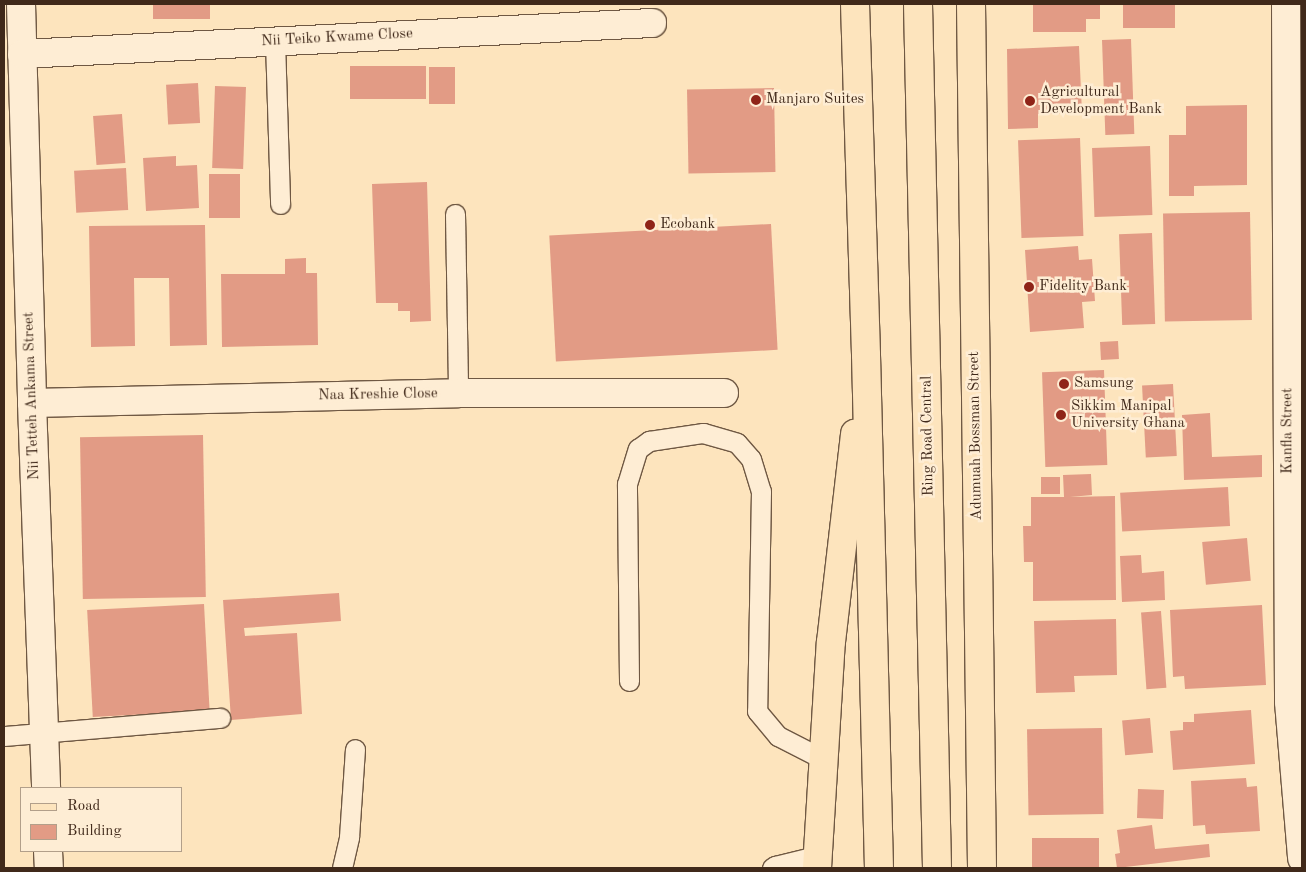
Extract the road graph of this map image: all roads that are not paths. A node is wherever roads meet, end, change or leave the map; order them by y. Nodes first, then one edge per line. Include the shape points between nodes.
1 (21, 4) edge
2 (855, 4) edge
3 (918, 4) edge
4 (971, 4) edge
5 (1286, 4) edge
6 (652, 23) dead end
7 (275, 41) junction
8 (22, 54) junction
9 (280, 204) dead end
10 (455, 214) dead end
11 (866, 355) junction
12 (724, 393) dead end
13 (458, 394) junction
14 (32, 403) junction
15 (629, 681) dead end
16 (220, 718) dead end
17 (44, 734) junction
18 (4, 736) edge
19 (354, 749) dead end
20 (823, 759) junction
21 (46, 787) edge
22 (48, 852) edge
23 (1302, 858) edge
24 (817, 862) edge
25 (49, 868) edge
26 (342, 868) edge
27 (772, 868) edge
28 (879, 868) edge
29 (937, 868) edge
30 (982, 868) edge

1 - 8 street, Nii Tetteh Ankama Street
2 - 11 main road
3 - 29 main road, Ring Road Central
4 - 30 main road, Adumuah Bossman Street
5 - 23 street, Kanfla Street via 1289,702
6 - 7 street, Nii Teiko Kwame Close
7 - 8 street, Nii Teiko Kwame Close
7 - 9 lane
8 - 14 street, Nii Tetteh Ankama Street
10 - 13 lane
11 - 20 main road via 846,496
11 - 28 main road
12 - 13 street, Naa Kreshie Close
13 - 14 street, Naa Kreshie Close
14 - 17 street, Nii Tetteh Ankama Street
15 - 20 lane via 627,484 638,449 649,441 703,433 737,444 751,459 762,491 757,711 778,736
16 - 17 lane
17 - 18 lane
17 - 21 street, Nii Tetteh Ankama Street
19 - 26 lane via 349,837
20 - 24 main road
22 - 25 street
24 - 27 lane

